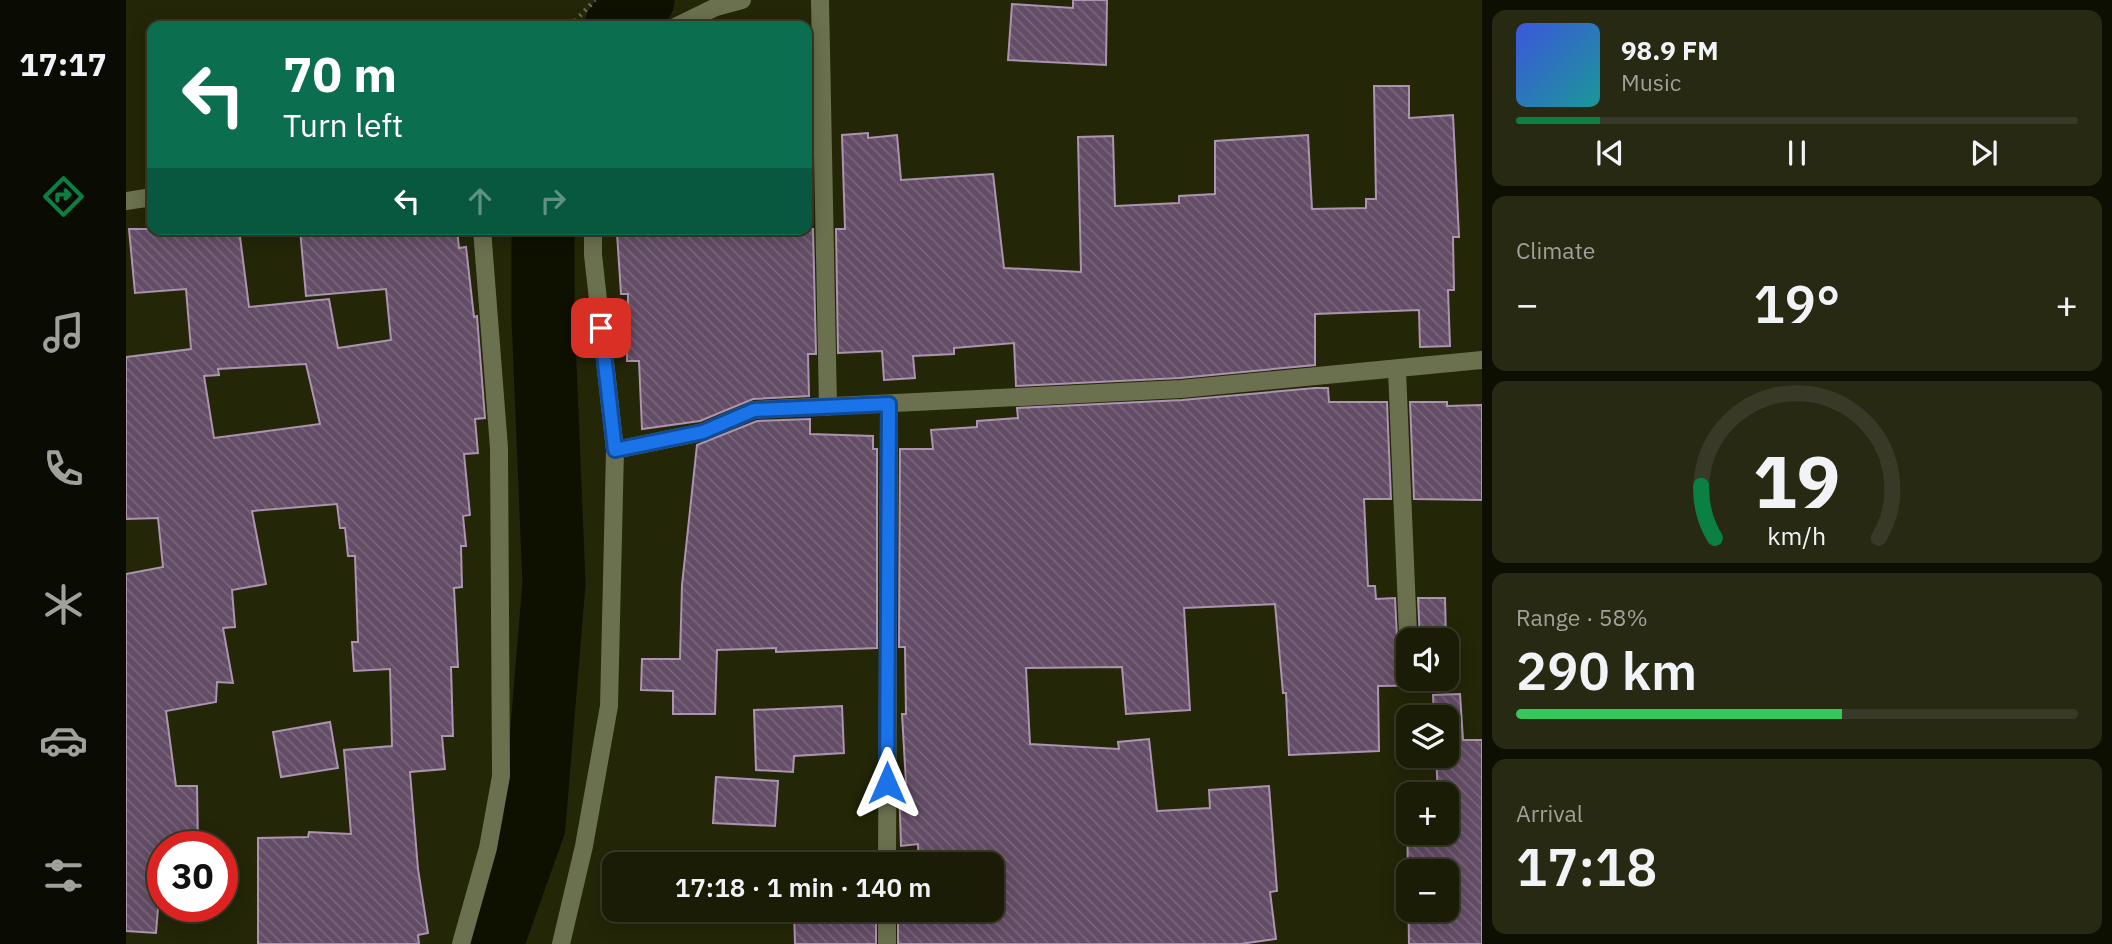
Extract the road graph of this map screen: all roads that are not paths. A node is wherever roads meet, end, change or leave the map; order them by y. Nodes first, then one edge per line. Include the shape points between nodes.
1 (742, 0) edge
2 (820, 0) edge
3 (687, 21) edge
4 (147, 198) edge
5 (126, 201) edge
6 (482, 235) edge
7 (593, 235) edge
8 (1482, 360) edge
9 (1397, 370) junction
10 (889, 404) junction
11 (828, 407) junction
12 (615, 450) junction
13 (1408, 628) edge
14 (887, 852) edge
15 (887, 922) edge
16 (461, 944) edge
17 (561, 944) edge
18 (887, 944) edge

1 - 3 street
2 - 11 street
4 - 5 street
6 - 16 street via 499,448 501,776 488,848
7 - 12 street
8 - 9 street
9 - 10 street via 1181,389
9 - 13 street
10 - 11 street
10 - 14 street
11 - 12 street via 754,410 703,432
12 - 17 street via 609,706
15 - 18 street

